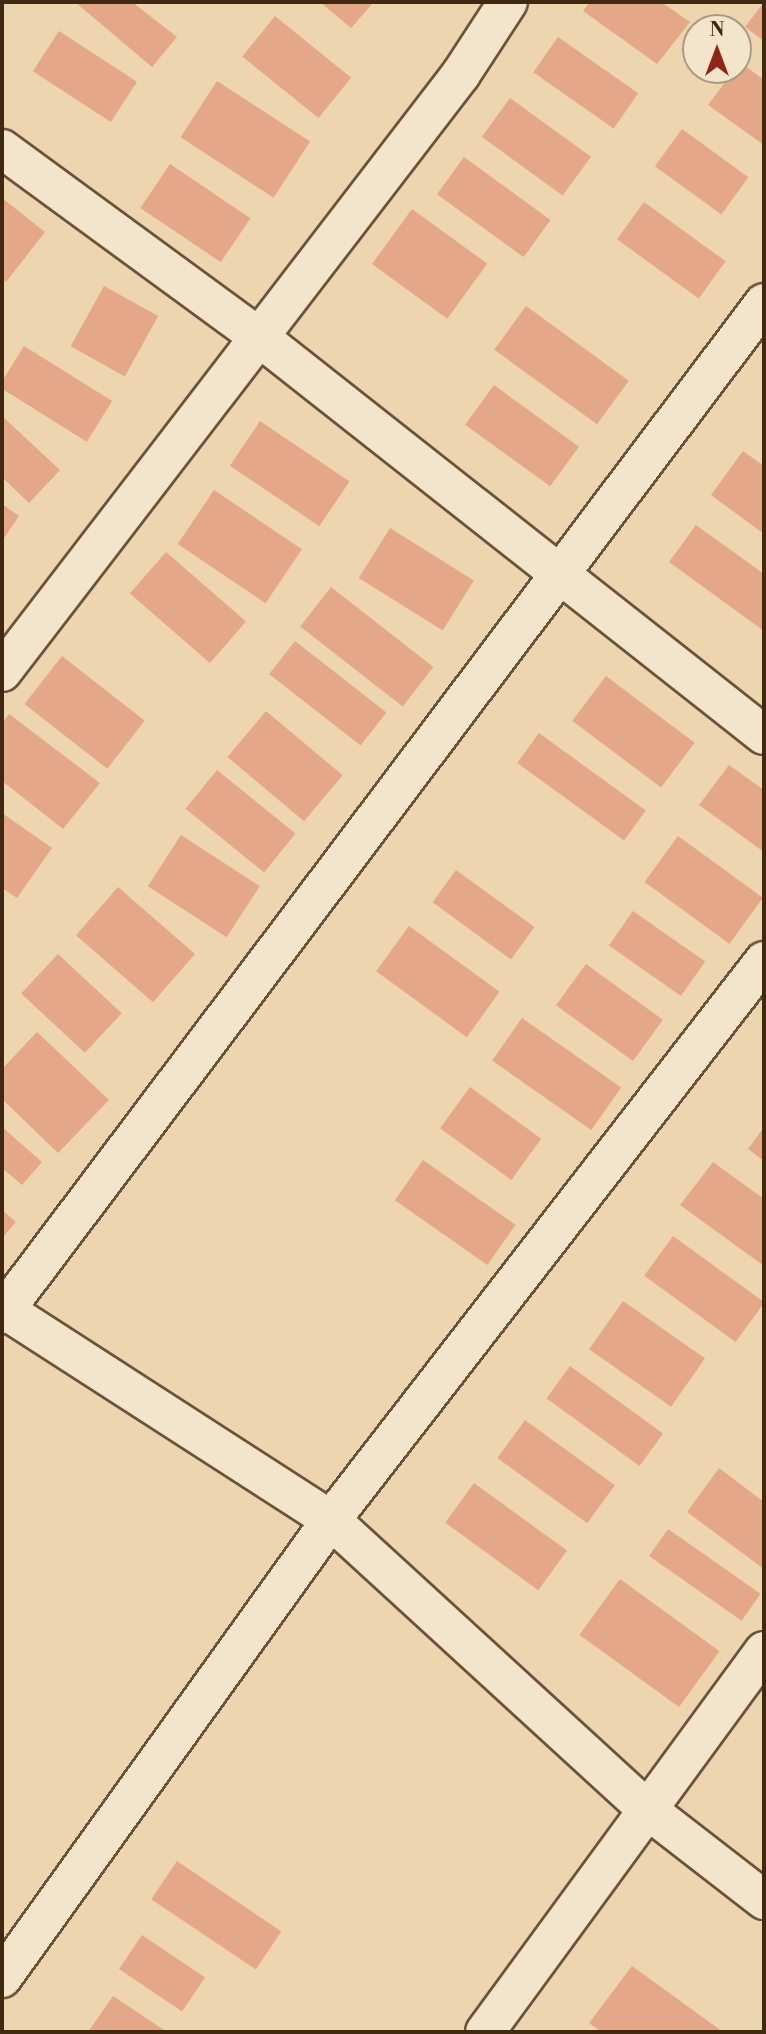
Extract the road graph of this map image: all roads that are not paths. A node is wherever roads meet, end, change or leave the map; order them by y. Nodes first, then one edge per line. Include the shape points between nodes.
1 (508, 2) edge
2 (2, 149) edge
3 (764, 303) edge
4 (259, 337) junction
5 (559, 575) junction
6 (2, 672) edge
7 (764, 735) edge
8 (764, 961) edge
9 (3, 1311) edge
10 (331, 1520) junction
11 (764, 1651) edge
12 (648, 1810) junction
13 (764, 1900) edge
14 (2, 1978) edge
15 (485, 2032) edge

1 - 4 street via 461,74
2 - 4 street
3 - 5 street
4 - 5 street
4 - 6 street
5 - 7 street
5 - 9 street
8 - 10 street
9 - 10 street
10 - 12 street
10 - 14 street
11 - 12 street
12 - 13 street
12 - 15 street

